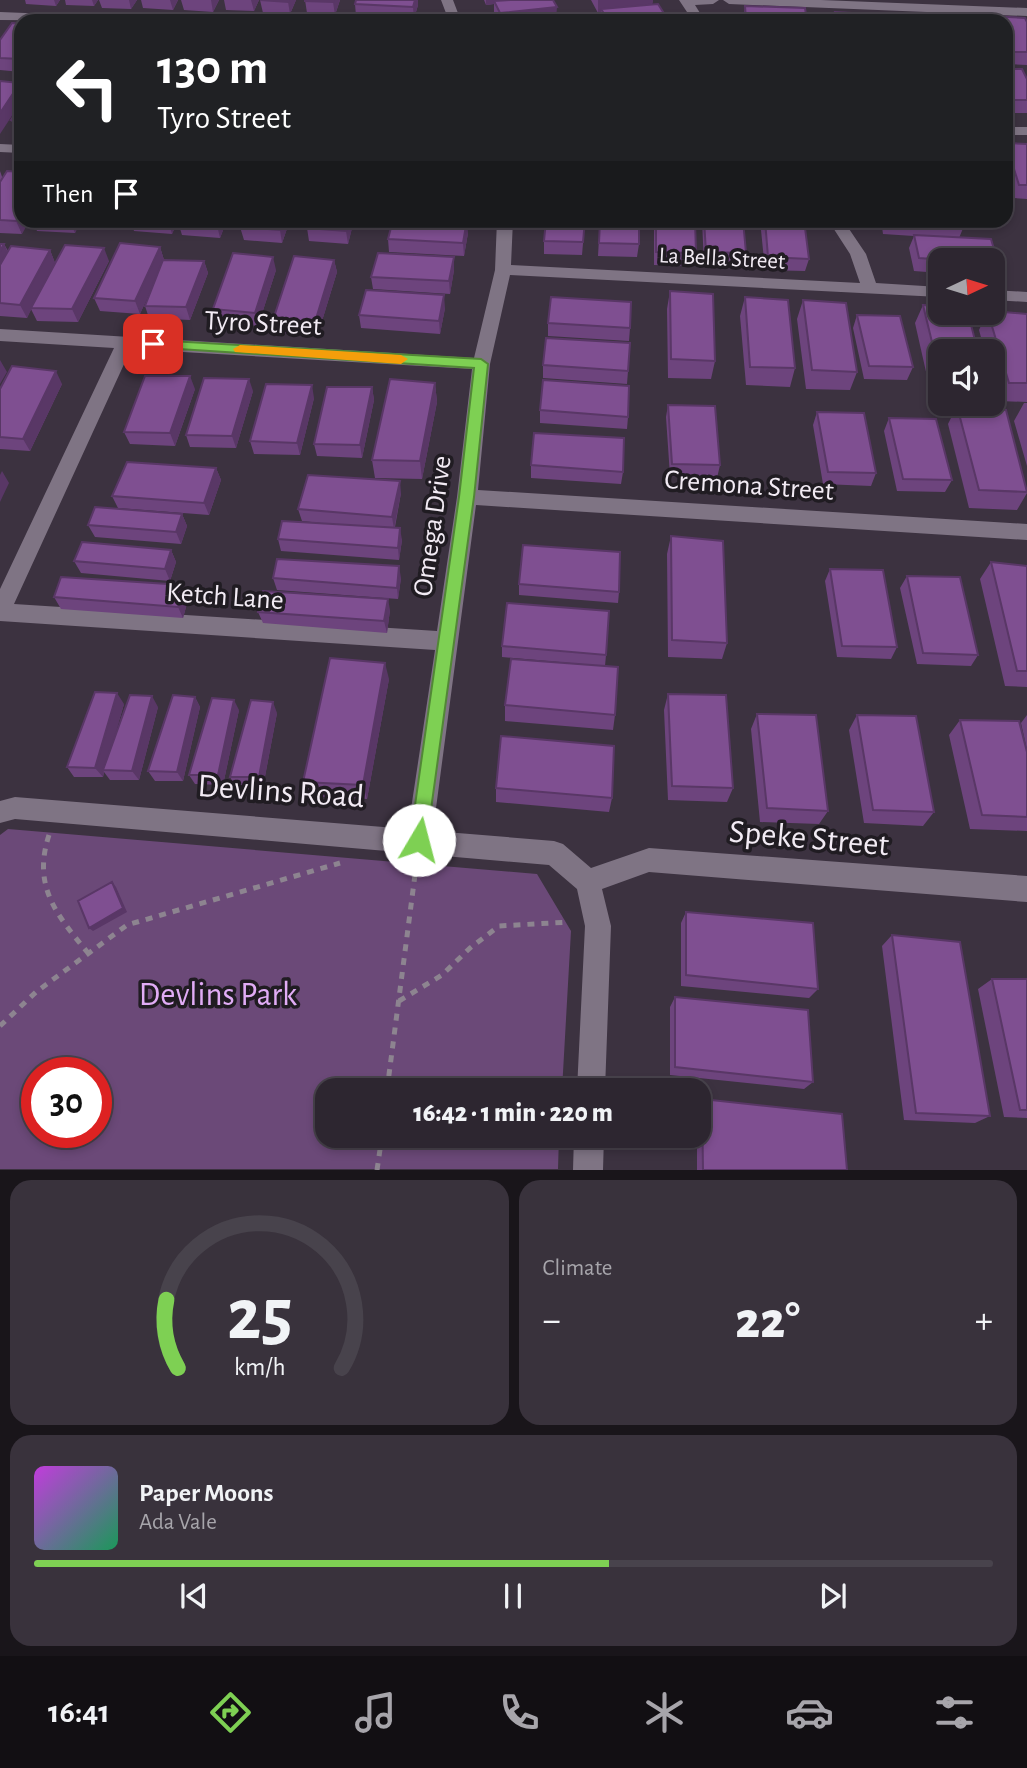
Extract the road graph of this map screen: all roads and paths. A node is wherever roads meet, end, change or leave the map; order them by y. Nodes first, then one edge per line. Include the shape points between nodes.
1 (713, 0) edge
2 (729, 0) edge
3 (685, 1) edge
4 (1027, 12) edge
5 (505, 228) edge
6 (840, 228) edge
7 (503, 271) junction
8 (870, 289) junction
9 (928, 291) edge
10 (1005, 296) edge
11 (1027, 297) edge
12 (0, 335) edge
13 (125, 342) junction
14 (481, 364) junction
15 (467, 497) junction
16 (1027, 532) edge
17 (0, 612) edge
18 (445, 641) junction
19 (0, 812) edge
20 (59, 812) junction
21 (419, 840) junction
22 (353, 859) dead end
23 (589, 882) junction
24 (1027, 890) edge
25 (598, 926) junction
26 (88, 953) junction
27 (399, 1001) junction
28 (0, 1026) edge
29 (389, 1078) edge
30 (592, 1078) edge
31 (380, 1148) edge
32 (589, 1148) edge
33 (377, 1170) edge
34 (588, 1170) edge

1 - 3 street
2 - 4 street
5 - 7 street, Omega Drive
6 - 8 street via 858,254
7 - 8 street, La Bella Street
7 - 14 street, Omega Drive
8 - 9 street, La Bella Street
10 - 11 street
12 - 13 street, Tyro Street
13 - 14 street, Tyro Street
13 - 17 street
14 - 15 street, Omega Drive
15 - 16 street, Cremona Street
15 - 18 street, Omega Drive
17 - 18 street, Ketch Lane
18 - 21 street, Omega Drive
19 - 20 street, Devlins Road via 15,808
20 - 21 street, Devlins Road
20 - 26 path via 40,854 44,891
21 - 23 street, Devlins Road via 554,853
21 - 27 path
22 - 26 path via 127,925
23 - 24 street, Speke Street via 649,860
23 - 25 street
25 - 27 path via 554,921 499,926 442,975
25 - 30 street
26 - 28 path
27 - 29 path
31 - 33 path
32 - 34 street

